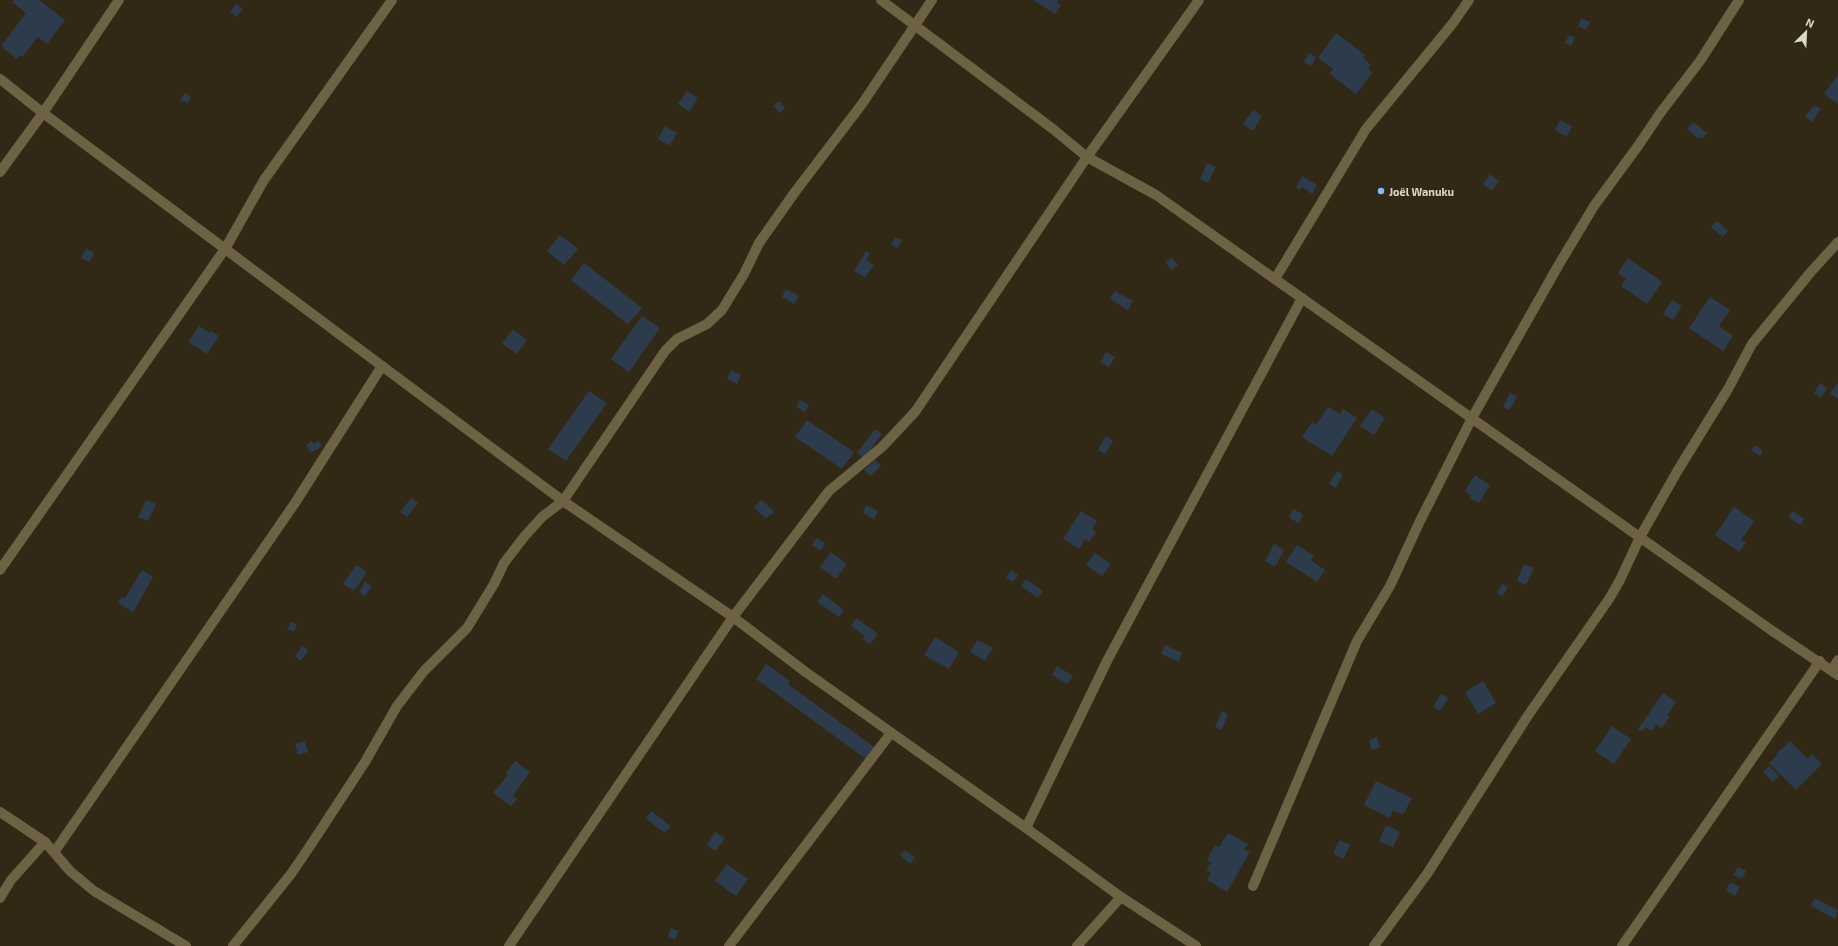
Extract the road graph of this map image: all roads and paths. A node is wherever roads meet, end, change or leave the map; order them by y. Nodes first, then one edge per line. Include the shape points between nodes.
1 (119, 0) edge
2 (392, 0) edge
3 (881, 0) edge
4 (932, 0) edge
5 (1199, 0) edge
6 (1469, 0) edge
7 (1739, 0) edge
8 (915, 24) junction
9 (0, 79) edge
10 (43, 113) junction
11 (1087, 157) junction
12 (0, 172) edge
13 (1838, 242) edge
14 (225, 249) junction
15 (1276, 279) junction
16 (1302, 298) junction
17 (382, 366) junction
18 (1472, 418) junction
19 (563, 501) junction
20 (1640, 537) junction
21 (0, 570) edge
22 (733, 617) junction
23 (1838, 660) edge
24 (1820, 661) junction
25 (1835, 672) edge
26 (891, 733) junction
27 (0, 812) edge
28 (1026, 828) junction
29 (45, 842) junction
30 (54, 851) junction
31 (1253, 886) dead end
32 (1121, 897) junction
33 (0, 898) edge
34 (186, 946) edge
35 (233, 946) edge
36 (509, 946) edge
37 (729, 946) edge
38 (1077, 946) edge
39 (1196, 946) edge
40 (1374, 946) edge
41 (1622, 946) edge

1 - 10 street
2 - 14 street via 264,180
3 - 8 street
4 - 8 street
5 - 11 street
6 - 15 street via 1366,129
7 - 18 street via 1700,61 1594,206
8 - 11 street
8 - 19 street via 862,104 760,243 722,310 707,324 676,339 665,351
9 - 10 street
10 - 12 street
10 - 14 street
11 - 15 street via 1156,195
11 - 22 street via 915,412 882,447 829,491
13 - 20 street via 1752,344
14 - 17 street
14 - 21 street
15 - 16 street
16 - 18 street
16 - 28 street via 1108,659
17 - 19 street
17 - 30 street via 295,503
18 - 20 street
18 - 31 street via 1390,586 1357,641
19 - 22 street
19 - 35 street via 542,517 524,537 504,563 467,628 424,671 397,706 291,874
20 - 24 street via 1771,630
20 - 40 street via 1609,599 1527,717 1427,874
22 - 26 street
22 - 36 street
23 - 25 street
24 - 25 street
24 - 41 street
26 - 28 street
26 - 37 street
27 - 29 street
28 - 32 street
29 - 30 street
29 - 33 street via 11,880
30 - 34 street via 70,871 94,891
32 - 38 street
32 - 39 street

